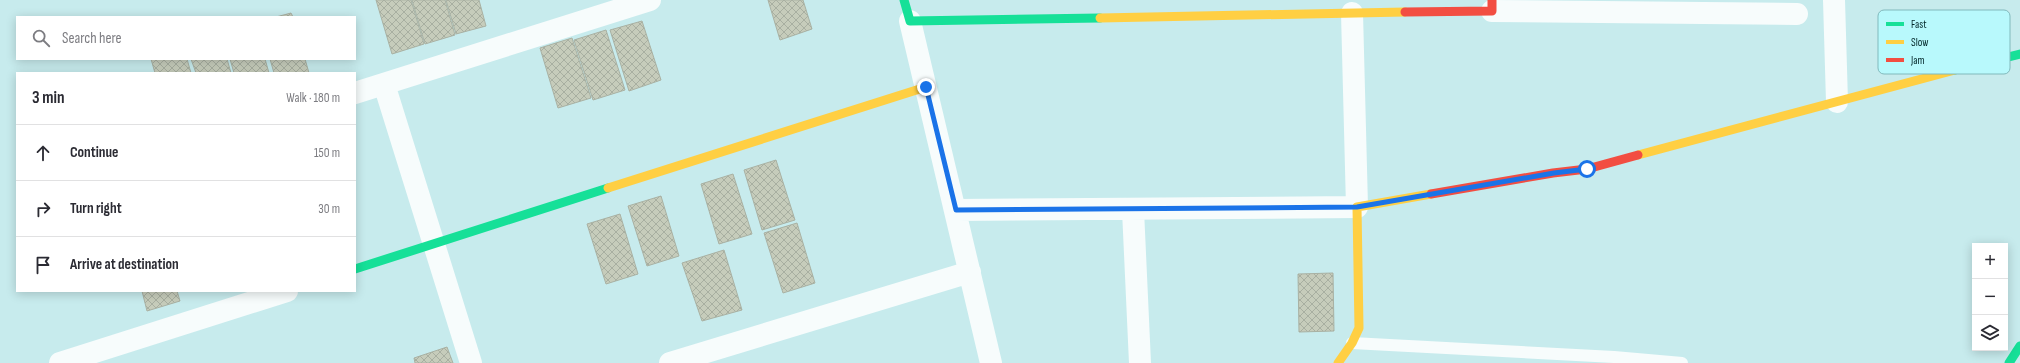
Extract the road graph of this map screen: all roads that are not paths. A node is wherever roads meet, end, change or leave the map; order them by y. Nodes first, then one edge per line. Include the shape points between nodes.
1 (650, 0) edge
2 (904, 0) edge
3 (1834, 0) edge
4 (1492, 6) edge
5 (1352, 14) junction
6 (1797, 14) dead end
7 (910, 21) junction
8 (2020, 54) edge
9 (2010, 55) edge
10 (1939, 74) edge
11 (384, 84) junction
12 (926, 87) junction
13 (356, 93) edge
14 (1837, 102) junction
15 (1357, 207) junction
16 (956, 210) junction
17 (1133, 210) junction
18 (434, 244) junction
19 (356, 269) edge
20 (970, 272) junction
21 (284, 292) edge
22 (1352, 343) junction
23 (2020, 346) edge
24 (60, 363) edge
25 (471, 363) edge
26 (670, 363) edge
27 (991, 363) edge
28 (1140, 363) edge
29 (1338, 363) edge
30 (1682, 363) edge
31 (2009, 363) edge

1 - 11 street
2 - 7 street
3 - 14 street
4 - 5 street
4 - 6 street
5 - 7 street
5 - 15 street
7 - 12 street
8 - 9 street
10 - 14 street
11 - 13 street
11 - 18 street
12 - 16 street
12 - 18 street
14 - 15 street via 1587,169
15 - 17 street
15 - 22 street via 1358,328
16 - 17 street
16 - 20 street
17 - 28 street
18 - 19 street
18 - 25 street
20 - 26 street
20 - 27 street
21 - 24 street
22 - 29 street
22 - 30 lane
23 - 31 street

